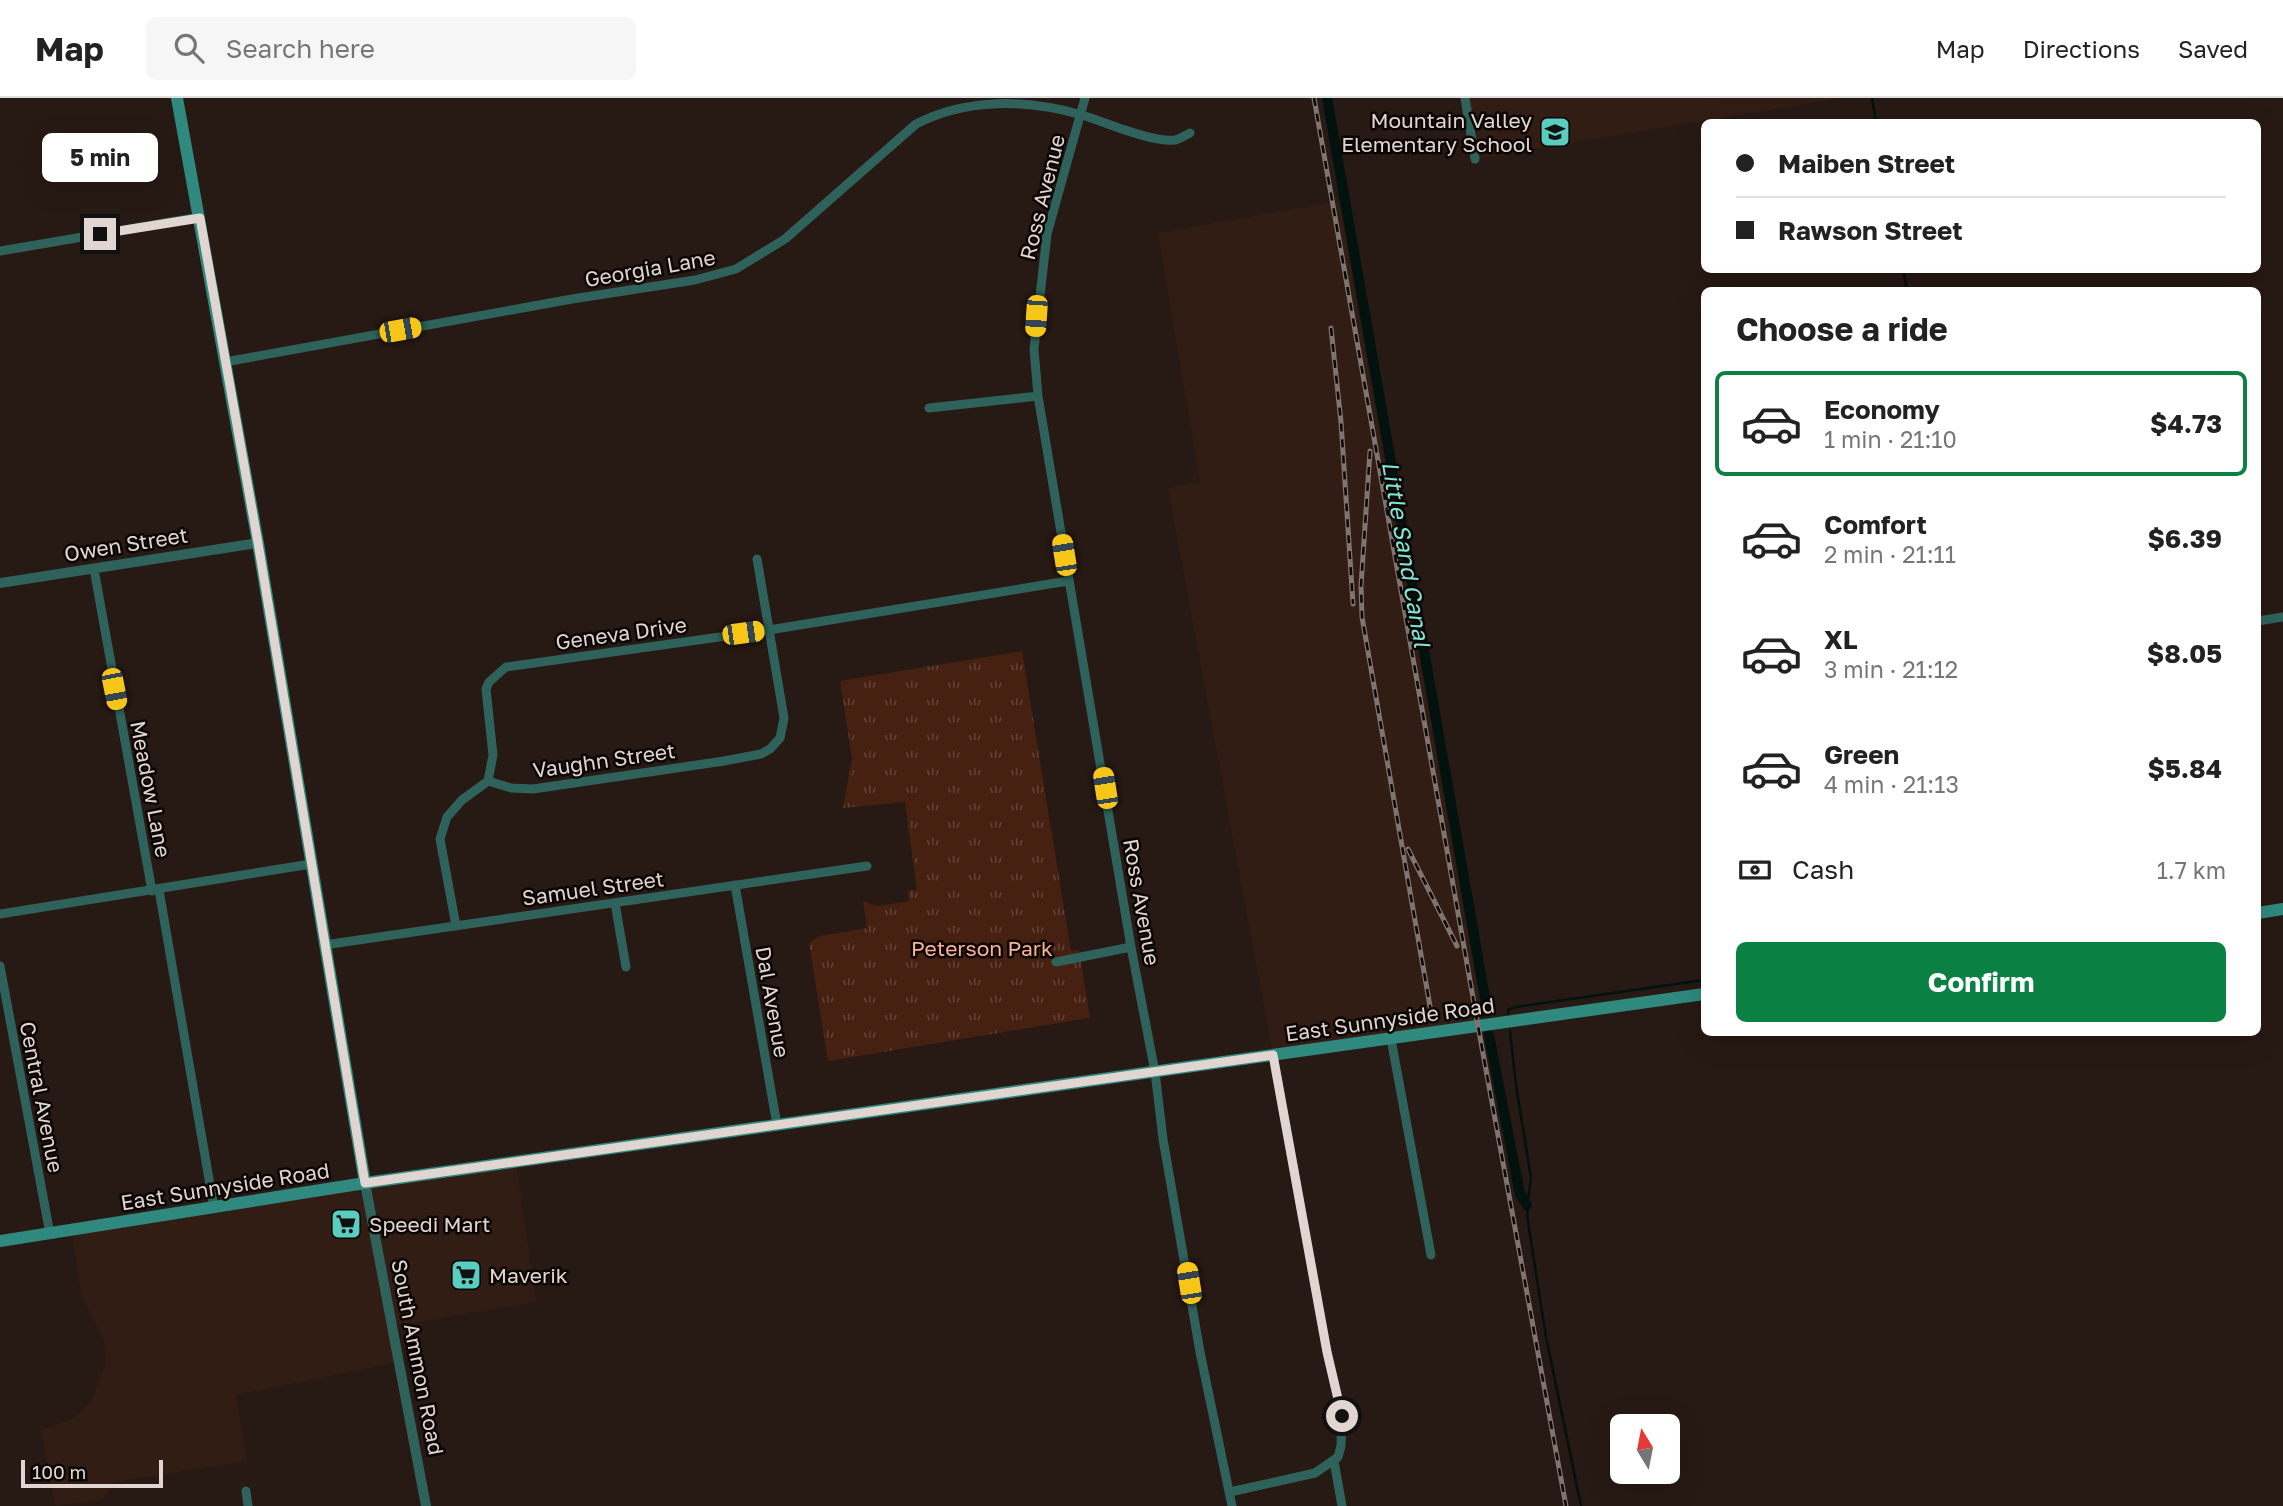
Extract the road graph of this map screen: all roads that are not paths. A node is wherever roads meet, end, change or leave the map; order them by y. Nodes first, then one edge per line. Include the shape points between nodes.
1 (177, 98) edge
2 (1085, 98) edge
3 (1465, 98) edge
4 (1082, 115) junction
5 (1190, 133) dead end
6 (1475, 159) dead end
7 (200, 218) junction
8 (0, 251) edge
9 (225, 362) junction
10 (1038, 397) junction
11 (929, 408) dead end
12 (258, 543) junction
13 (757, 559) dead end
14 (94, 569) junction
15 (1068, 581) junction
16 (0, 583) edge
17 (2283, 617) edge
18 (2261, 621) edge
19 (769, 630) junction
20 (488, 781) junction
21 (311, 864) junction
22 (867, 866) dead end
23 (735, 885) junction
24 (156, 891) junction
25 (615, 902) junction
26 (2283, 909) edge
27 (2261, 913) edge
28 (0, 914) edge
29 (456, 926) junction
30 (324, 945) junction
31 (1131, 947) junction
32 (1056, 962) dead end
33 (0, 966) edge
34 (625, 967) dead end
35 (1701, 994) edge
36 (1391, 1038) junction
37 (1273, 1055) junction
38 (1156, 1072) junction
39 (777, 1125) junction
40 (365, 1183) junction
41 (214, 1208) junction
42 (50, 1234) junction
43 (0, 1241) edge
44 (1431, 1255) dead end
45 (1334, 1461) junction
46 (246, 1491) dead end
47 (1230, 1492) junction
48 (248, 1506) edge
49 (426, 1506) edge
50 (1232, 1506) edge
51 (1342, 1506) edge

1 - 7 main road, South Ammon Road
2 - 4 street, Ross Avenue
3 - 6 street
4 - 5 street, Georgia Lane via 1159,139 1176,140
4 - 9 street, Georgia Lane via 1006,100 985,100 936,112 785,239 729,272
4 - 10 street, Ross Avenue via 1047,234 1035,338
7 - 8 street
7 - 9 main road, South Ammon Road
9 - 12 main road, South Ammon Road
10 - 11 street
10 - 15 street, Ross Avenue
12 - 14 street, Owen Street
12 - 21 main road, South Ammon Road
13 - 19 street
14 - 16 street, Owen Street
14 - 24 street, Meadow Lane
15 - 19 street, Geneva Drive
15 - 31 street, Ross Avenue
17 - 18 street
19 - 20 street, Geneva Drive via 506,667 486,689 493,755
19 - 20 street, Vaughn Street via 785,718 780,738 761,754 533,789
20 - 29 street via 447,817 440,839
21 - 24 street
21 - 30 main road, South Ammon Road
22 - 23 street, Samuel Street
23 - 25 street, Samuel Street
23 - 39 street, Dal Avenue
24 - 28 street
24 - 41 street, Meadow Lane
25 - 29 street, Samuel Street
25 - 34 street
26 - 27 main road
29 - 30 street, Samuel Street
30 - 40 main road, South Ammon Road
31 - 32 street
31 - 38 street, Ross Avenue
33 - 42 street, Central Avenue
35 - 36 main road, East Sunnyside Road
36 - 37 main road, East Sunnyside Road
36 - 44 street
37 - 38 main road, East Sunnyside Road
37 - 45 street via 1342,1416 1341,1446
38 - 39 main road, East Sunnyside Road
38 - 47 street, Ross Avenue via 1200,1352
39 - 40 main road, East Sunnyside Road
40 - 41 main road, East Sunnyside Road
40 - 49 street, South Ammon Road
41 - 42 main road, East Sunnyside Road
42 - 43 main road, East Sunnyside Road
45 - 47 street via 1315,1473
45 - 51 street
46 - 48 street
47 - 50 street, Ross Avenue

